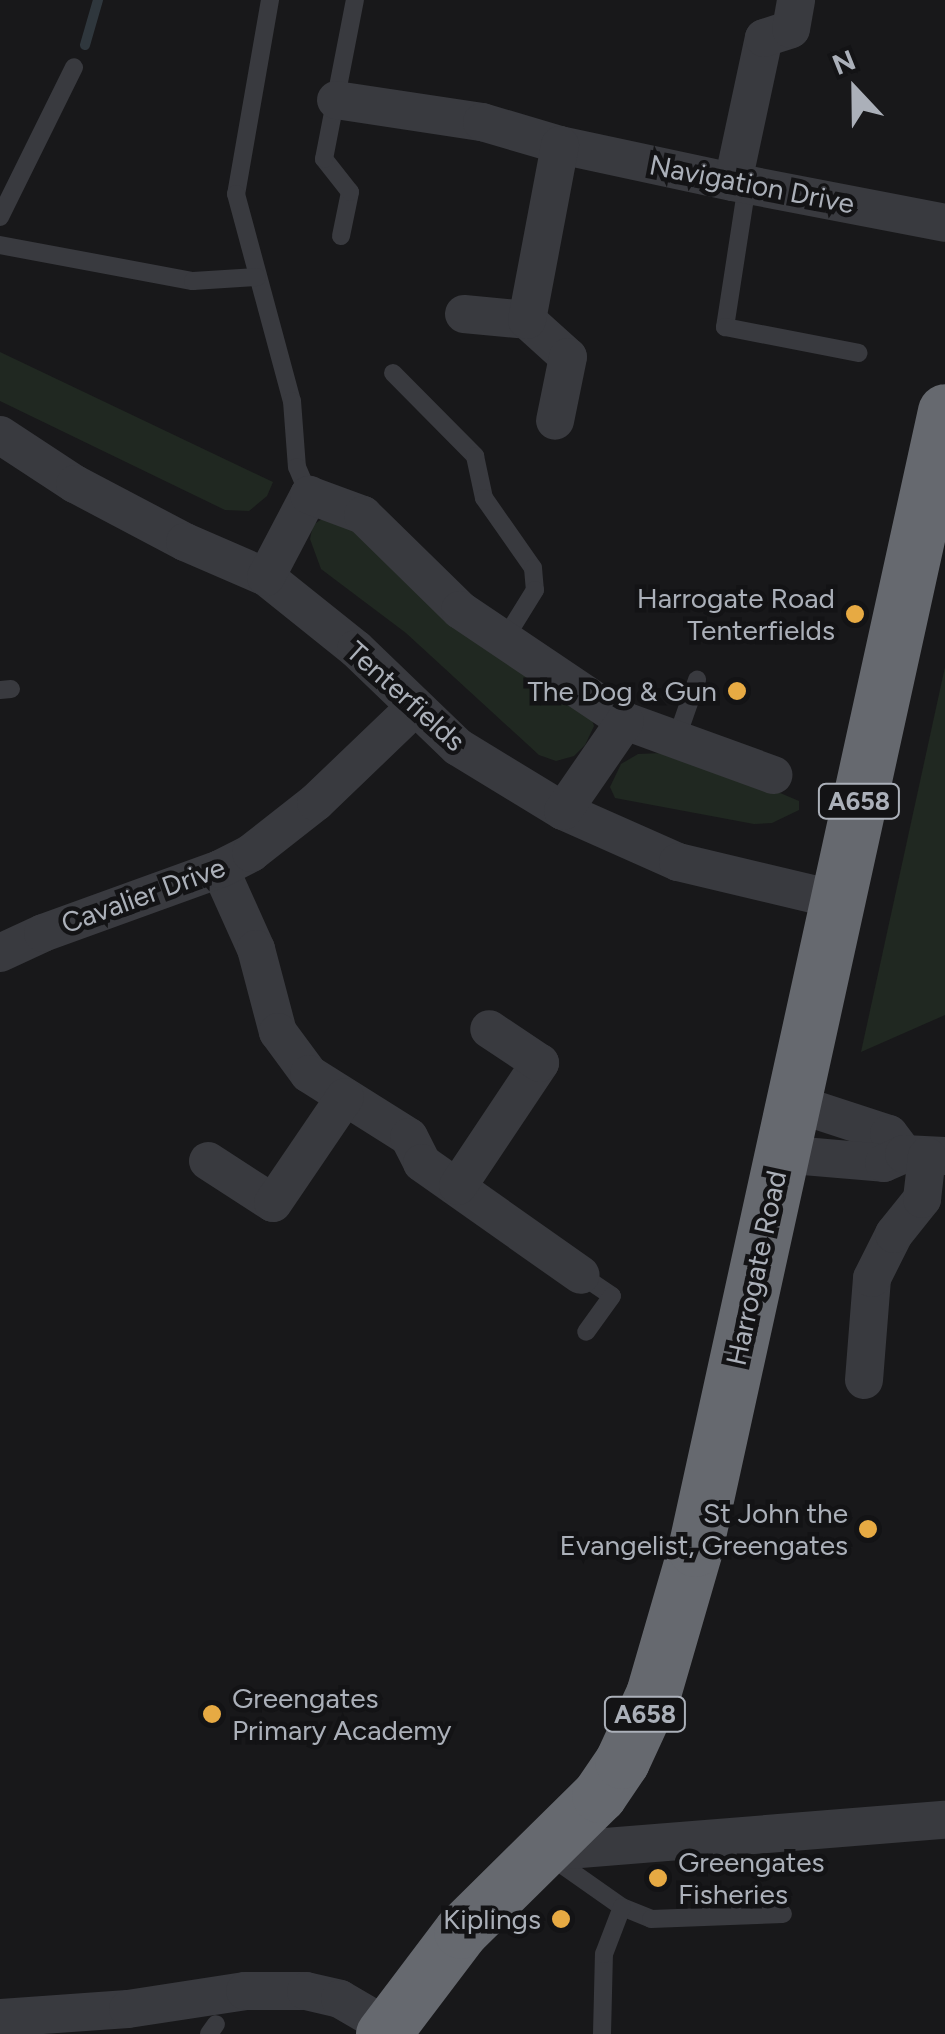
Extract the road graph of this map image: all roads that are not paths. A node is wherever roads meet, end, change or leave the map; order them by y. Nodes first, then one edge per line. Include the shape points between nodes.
1 (270, 0) edge
2 (355, 0) edge
3 (796, 0) edge
4 (74, 67) dead end
5 (336, 100) junction
6 (560, 145) junction
7 (740, 184) junction
8 (0, 217) edge
9 (945, 223) edge
10 (341, 236) dead end
11 (0, 245) edge
12 (257, 277) junction
13 (464, 314) dead end
14 (526, 320) junction
15 (859, 353) dead end
16 (393, 373) dead end
17 (945, 412) edge
18 (554, 421) dead end
19 (0, 435) edge
20 (309, 495) junction
21 (266, 577) junction
22 (504, 640) junction
23 (697, 680) dead end
24 (414, 708) junction
25 (625, 721) junction
26 (676, 740) junction
27 (773, 775) dead end
28 (563, 811) junction
29 (220, 869) junction
30 (838, 900) junction
31 (0, 954) edge
32 (489, 1029) dead end
33 (346, 1097) junction
34 (791, 1102) junction
35 (780, 1154) junction
36 (925, 1155) edge
37 (208, 1161) dead end
38 (458, 1186) junction
39 (582, 1276) joint
40 (586, 1332) dead end
41 (864, 1380) dead end
42 (945, 1820) edge
43 (543, 1852) junction
44 (622, 1907) junction
45 (783, 1914) dead end
46 (0, 2018) edge
47 (385, 2030) edge
48 (602, 2034) edge

1 - 12 lane via 236,194
2 - 5 lane
3 - 7 street via 790,29 764,38
4 - 8 lane
5 - 6 street, Navigation Drive via 482,122
5 - 10 lane via 324,159 350,192
6 - 7 street, Navigation Drive
6 - 14 street
7 - 9 street, Navigation Drive
7 - 15 lane via 725,327
11 - 12 lane via 193,281
12 - 20 lane via 292,401 296,467
13 - 14 street
14 - 18 street via 568,357
16 - 22 lane via 476,456 484,498 533,568 534,590
17 - 30 highway, Harrogate Road / A658
19 - 21 street, Tenterfields via 75,484
20 - 21 street
20 - 22 street via 363,515 460,610
21 - 24 street, Tenterfields via 356,649
22 - 25 street
23 - 26 lane
24 - 28 street, Tenterfields via 458,747
24 - 29 street, Cavalier Drive via 316,802
25 - 26 street
25 - 28 street
26 - 27 street
28 - 30 street, Tenterfields via 678,862
29 - 31 street, Cavalier Drive
29 - 33 street via 256,948 278,1032 309,1074
30 - 34 highway, Harrogate Road / A658
32 - 38 street via 540,1063
33 - 37 street via 272,1203
33 - 38 street via 409,1137 422,1163
34 - 35 highway, Harrogate Road / A658
34 - 36 street via 889,1134
35 - 36 street via 884,1163
35 - 43 highway, Harrogate Road / A658 via 695,1548 653,1694 599,1795
36 - 41 street via 922,1198 872,1278
38 - 39 street
39 - 40 lane via 612,1296
42 - 43 street
43 - 44 lane
43 - 47 highway, Harrogate Road / A658 via 461,1931
44 - 45 lane via 650,1919
44 - 48 lane via 604,1954
46 - 47 street via 128,2009 245,1991 306,1992 340,1999

